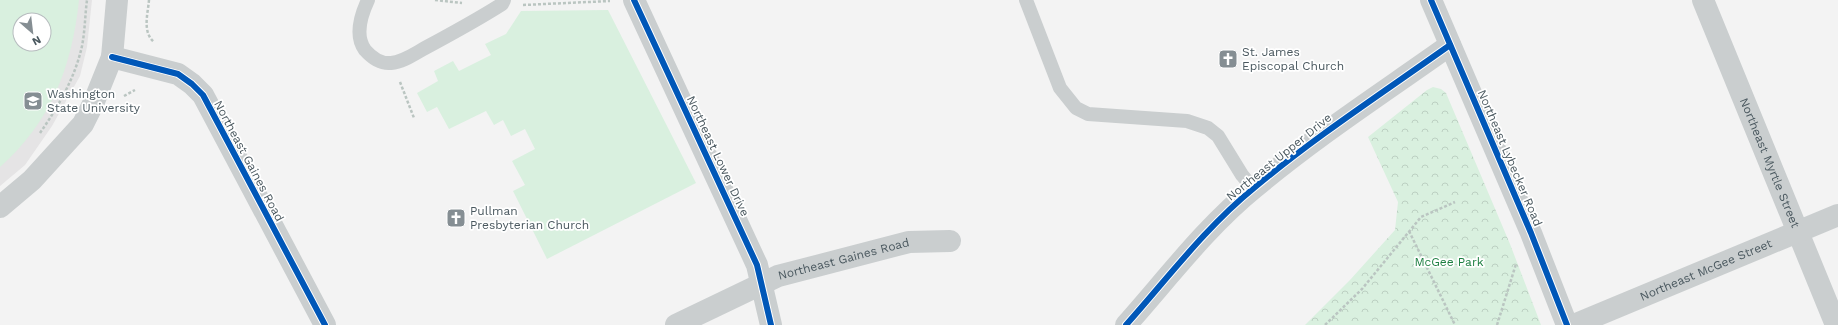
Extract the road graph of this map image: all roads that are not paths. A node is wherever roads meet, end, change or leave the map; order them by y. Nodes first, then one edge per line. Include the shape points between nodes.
1 (117, 0) edge
2 (368, 0) edge
3 (1026, 0) edge
4 (1431, 0) edge
5 (1703, 0) edge
6 (503, 2) edge
7 (625, 2) edge
8 (1450, 45) junction
9 (112, 57) junction
10 (1253, 188) junction
11 (0, 207) edge
12 (1838, 215) edge
13 (1799, 231) junction
14 (950, 241) dead end
15 (762, 284) junction
16 (325, 325) edge
17 (676, 325) edge
18 (771, 325) edge
19 (1126, 325) edge
20 (1567, 325) edge
21 (1574, 325) edge
22 (1836, 325) edge

1 - 9 street
2 - 6 lane via 362,18 360,38 366,50 376,60 391,63 464,28
3 - 10 lane via 1060,88 1076,108 1088,114 1187,120 1208,128 1218,136
4 - 8 street, Northeast Lybecker Road
5 - 13 street, Northeast Myrtle Street
7 - 15 street, Northeast Lower Drive via 757,265
8 - 10 street, Northeast Upper Drive via 1350,114
8 - 20 street, Northeast Lybecker Road via 1531,233
9 - 11 street via 82,124 32,180
9 - 16 street, Northeast Gaines Road via 178,74 202,95
10 - 19 street, Northeast Upper Drive via 1215,224
12 - 13 street, Northeast McGee Street
13 - 21 street, Northeast McGee Street
13 - 22 street, Northeast Myrtle Street
14 - 15 street, Northeast Gaines Road via 909,242 778,276
15 - 17 street, Northeast Gaines Road
15 - 18 street, Northeast Lower Drive

